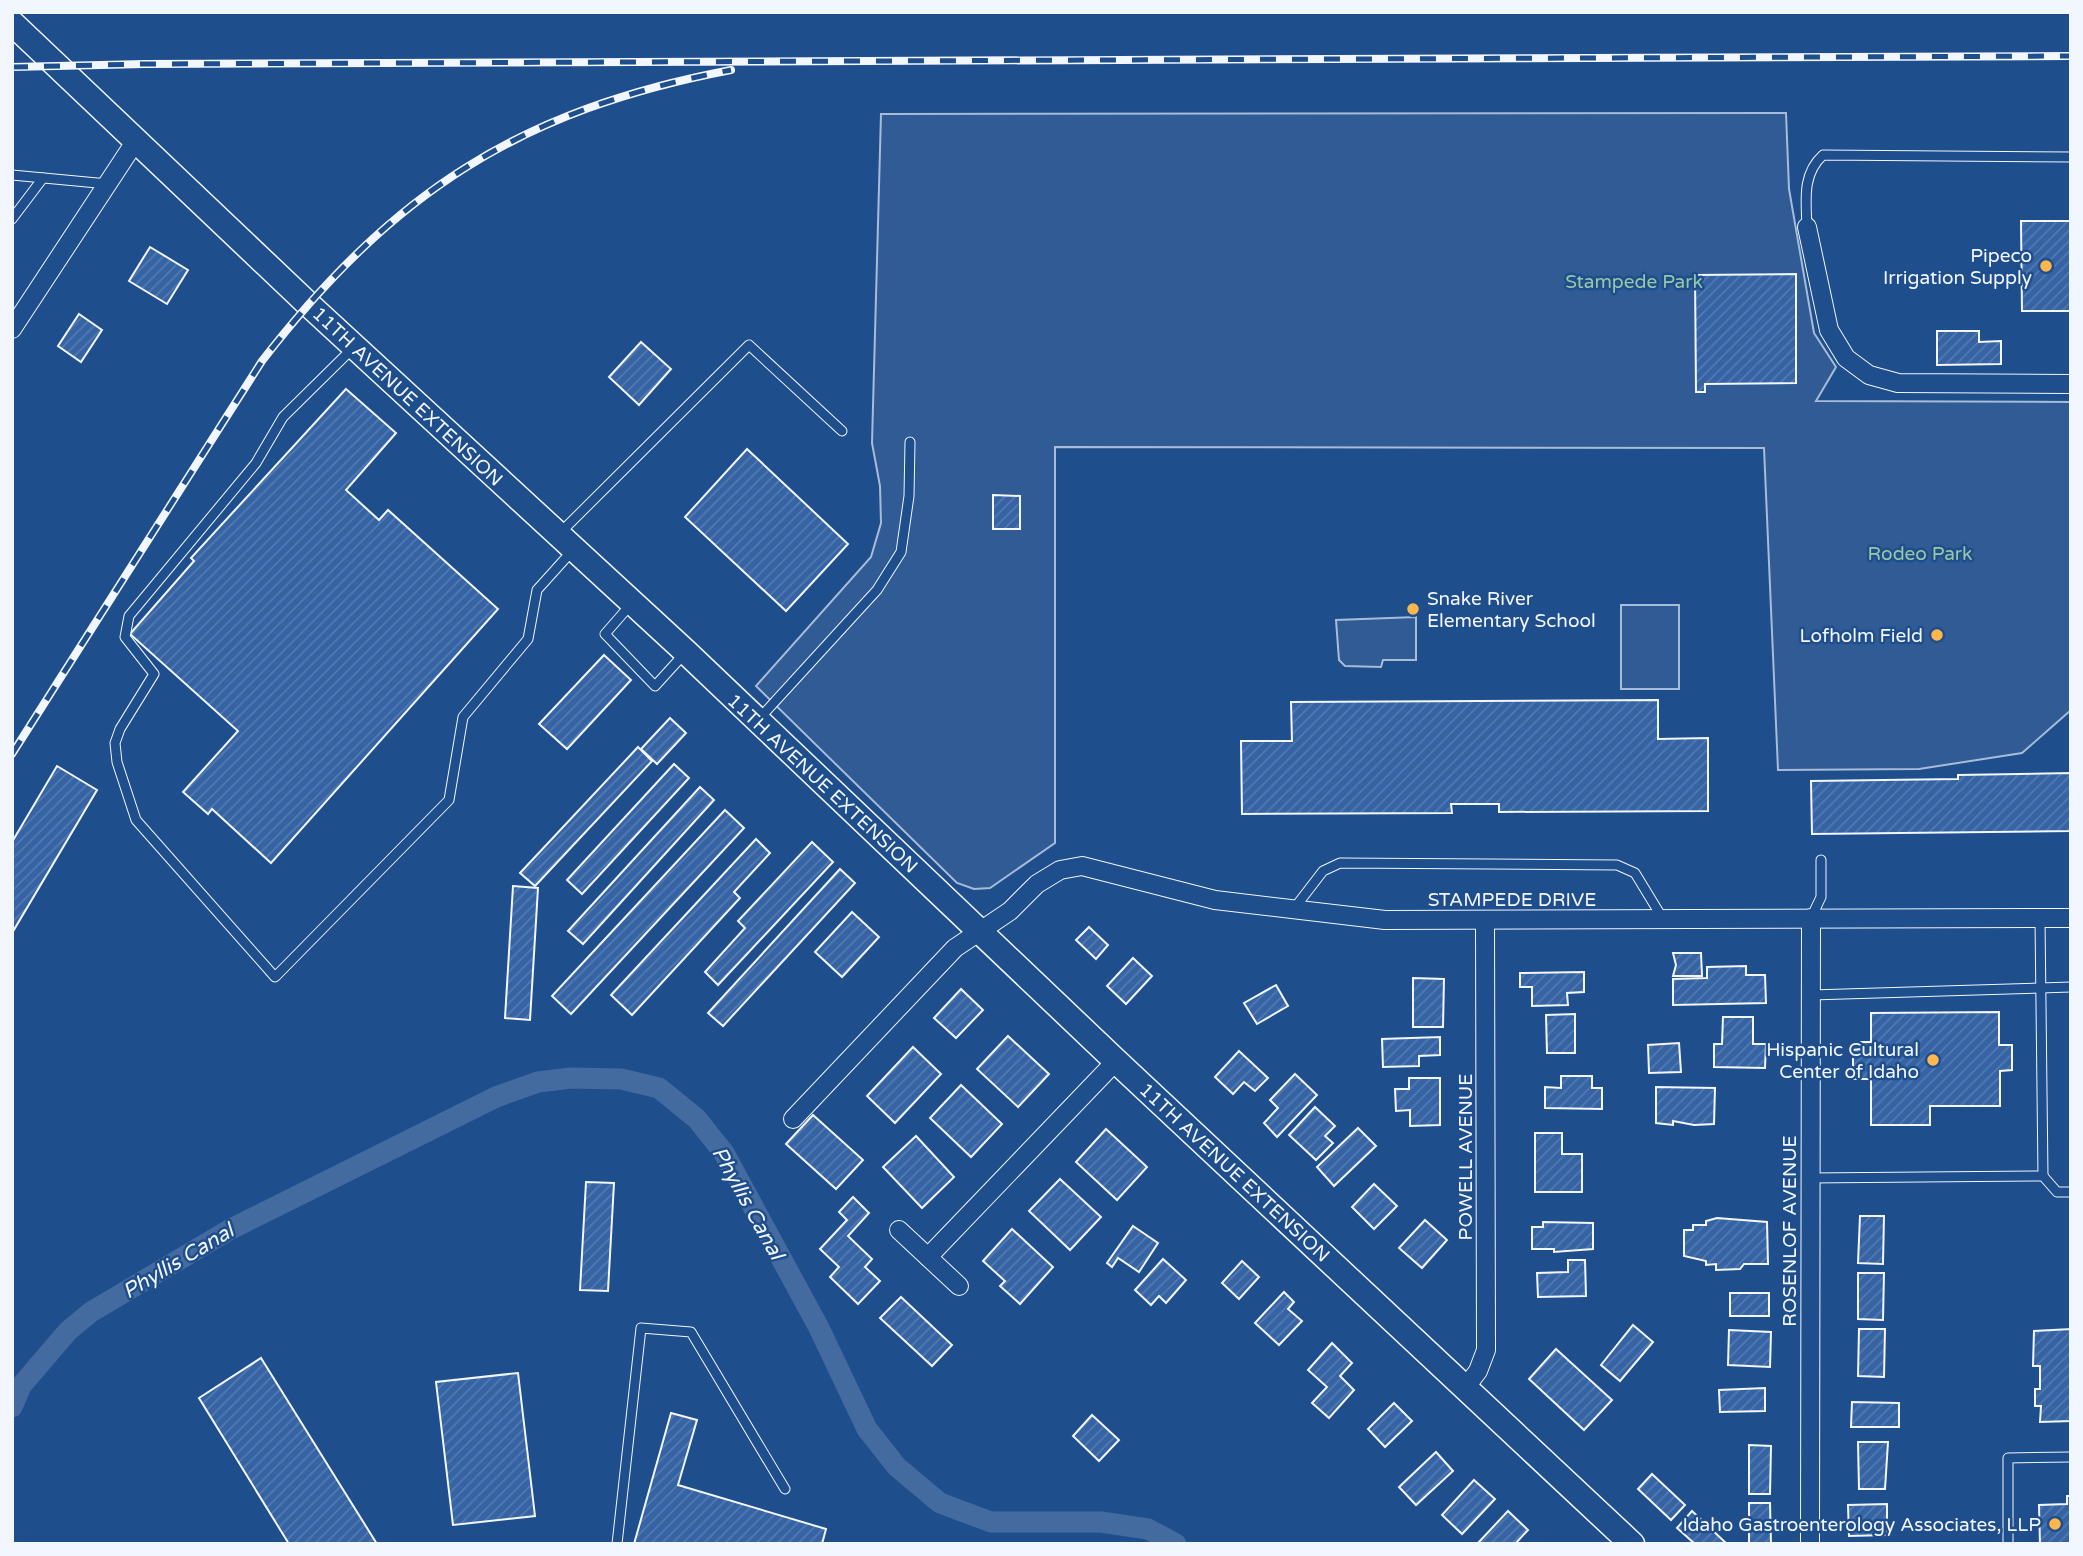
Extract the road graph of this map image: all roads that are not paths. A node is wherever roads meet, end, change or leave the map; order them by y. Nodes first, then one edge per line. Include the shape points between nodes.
1 (12, 23) edge
2 (135, 142) junction
3 (2071, 157) edge
4 (12, 175) edge
5 (43, 178) junction
6 (107, 184) junction
7 (12, 219) edge
8 (1807, 226) joint
9 (12, 329) edge
10 (354, 346) junction
11 (2071, 384) edge
12 (842, 431) dead end
13 (910, 442) dead end
14 (566, 542) junction
15 (632, 603) junction
16 (686, 652) junction
17 (757, 722) junction
18 (1821, 860) dead end
19 (1292, 911) junction
20 (1811, 918) junction
21 (2071, 918) edge
22 (1663, 919) junction
23 (2040, 919) junction
24 (1485, 920) junction
25 (981, 930) junction
26 (2041, 987) junction
27 (2071, 987) edge
28 (1811, 995) junction
29 (1116, 1061) junction
30 (793, 1119) dead end
31 (2043, 1177) junction
32 (1810, 1178) junction
33 (2071, 1192) edge
34 (899, 1230) dead end
35 (929, 1257) junction
36 (959, 1286) dead end
37 (1465, 1388) junction
38 (2071, 1457) edge
39 (785, 1489) dead end
40 (617, 1544) edge
41 (1632, 1544) edge
42 (1810, 1544) edge
43 (2008, 1544) edge

1 - 2 street, 11TH AVENUE EXTENSION
2 - 6 street
2 - 10 street, 11TH AVENUE EXTENSION
3 - 8 lane via 1824,155 1814,163 1806,184
4 - 5 lane
5 - 6 lane
5 - 7 lane
6 - 9 street
8 - 11 street via 1829,330 1846,358 1869,375 1898,383
10 - 14 street, 11TH AVENUE EXTENSION
10 - 14 lane via 283,417 256,463 129,616 124,630 154,674 115,743 136,820 275,977 449,800 463,717 528,639 537,590
12 - 14 lane via 749,345
13 - 17 lane via 901,552 877,590
14 - 15 street, 11TH AVENUE EXTENSION
15 - 16 street, 11TH AVENUE EXTENSION
15 - 16 lane via 605,634 655,686
16 - 17 street, 11TH AVENUE EXTENSION
17 - 25 street, 11TH AVENUE EXTENSION
18 - 20 lane via 1821,897
19 - 22 lane via 1323,871 1340,863 1617,865 1635,873
19 - 24 street, STAMPEDE DRIVE via 1384,920
19 - 25 street, STAMPEDE DRIVE via 1214,900 1082,866 1060,870 1037,884 1010,911
20 - 22 street, STAMPEDE DRIVE
20 - 23 street, STAMPEDE DRIVE
20 - 28 street, ROSENLOF AVENUE
21 - 23 street, STAMPEDE DRIVE
22 - 24 street, STAMPEDE DRIVE
23 - 26 lane
24 - 37 street, POWELL AVENUE via 1486,1350
25 - 29 street, 11TH AVENUE EXTENSION
25 - 30 street, STAMPEDE DRIVE via 956,948
26 - 27 lane
26 - 28 lane
26 - 31 lane
28 - 32 street, ROSENLOF AVENUE
29 - 35 street
29 - 37 street, 11TH AVENUE EXTENSION
31 - 32 lane
31 - 33 lane via 2057,1192
32 - 42 street, ROSENLOF AVENUE
34 - 35 street
35 - 36 street
37 - 41 street, 11TH AVENUE EXTENSION
38 - 43 lane via 2008,1458
39 - 40 lane via 691,1332 642,1328

